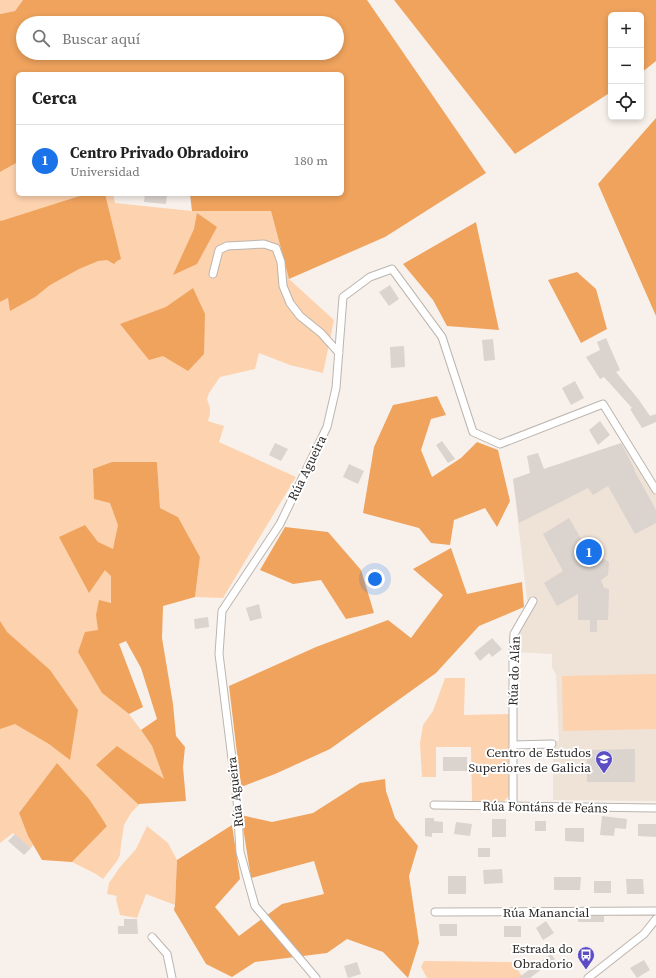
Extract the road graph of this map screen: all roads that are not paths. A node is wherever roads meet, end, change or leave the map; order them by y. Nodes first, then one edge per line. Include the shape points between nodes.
1 (213, 274) dead end
2 (339, 353) junction
3 (656, 490) edge
4 (533, 601) dead end
5 (552, 744) dead end
6 (513, 745) junction
7 (434, 805) dead end
8 (513, 806) junction
9 (656, 808) edge
10 (656, 911) edge
11 (435, 912) dead end
12 (656, 919) edge
13 (152, 938) dead end
14 (172, 978) edge
15 (316, 978) edge
16 (588, 978) edge

1 - 2 street via 218,250 227,246 264,244 276,248 281,262 283,286 290,303
2 - 3 street, Rúa Agueira via 343,297 370,278 392,269 442,337 473,432 500,444 603,404
2 - 15 street, Rúa Agueira via 336,388 327,427 280,524 222,611 219,654 237,799 240,852 255,906
4 - 6 street, Rúa do Alán via 514,634
5 - 6 street
6 - 8 street, Rúa do Alán
7 - 8 street, Rúa Fontáns de Feáns
8 - 9 street, Rúa Fontáns de Feáns
10 - 11 street, Rúa Manancial
12 - 16 street via 644,934
13 - 14 street via 167,954

